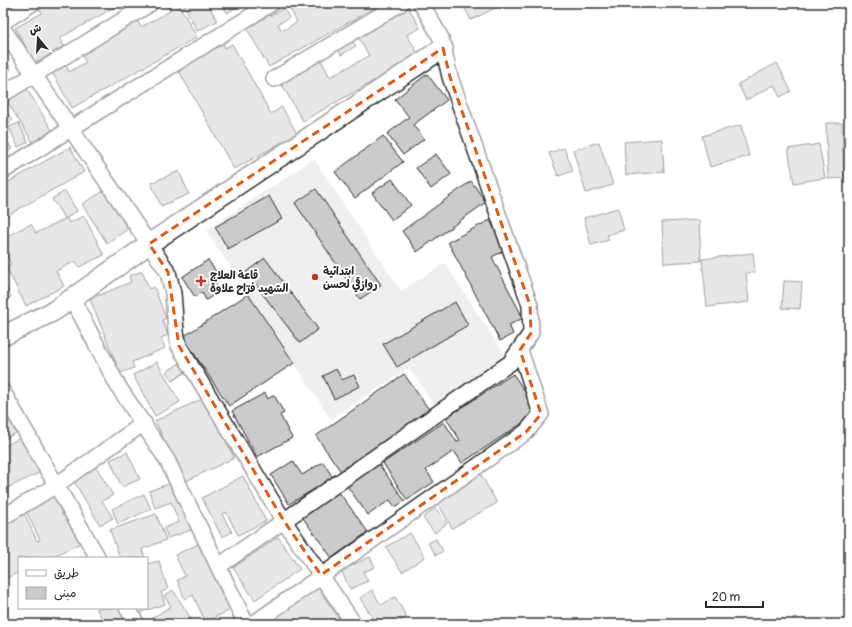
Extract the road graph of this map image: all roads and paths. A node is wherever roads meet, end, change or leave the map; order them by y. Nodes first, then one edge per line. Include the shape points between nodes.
1 (33, 3) edge
2 (150, 3) edge
3 (272, 3) edge
4 (401, 3) edge
5 (421, 3) edge
6 (3, 22) edge
7 (3, 29) edge
8 (444, 48) junction
9 (34, 75) junction
10 (274, 79) dead end
11 (3, 94) edge
12 (70, 128) junction
13 (3, 171) edge
14 (149, 244) junction
15 (72, 298) junction
16 (4, 336) edge
17 (520, 350) junction
18 (3, 392) edge
19 (144, 423) junction
20 (55, 486) junction
21 (3, 517) edge
22 (284, 520) junction
23 (97, 557) edge
24 (218, 566) junction
25 (321, 575) junction
26 (128, 609) edge
27 (137, 624) edge
28 (246, 624) edge
29 (253, 624) edge
30 (354, 624) edge

1 - 6 street
2 - 9 street
3 - 12 street
4 - 10 street
5 - 8 street
7 - 9 street
8 - 14 street
8 - 17 street via 450,77 530,305 531,333
9 - 11 street
9 - 12 street
12 - 13 street
12 - 14 street
14 - 15 street
14 - 22 street via 168,272 179,346
15 - 16 street via 54,311
15 - 19 street via 118,386
17 - 22 street via 510,363
17 - 25 street via 541,414 526,432
18 - 20 street
19 - 20 street
19 - 24 street via 167,460
20 - 21 street
20 - 23 street
22 - 24 street
22 - 25 street
24 - 28 street
25 - 29 street
25 - 30 street
26 - 27 street

